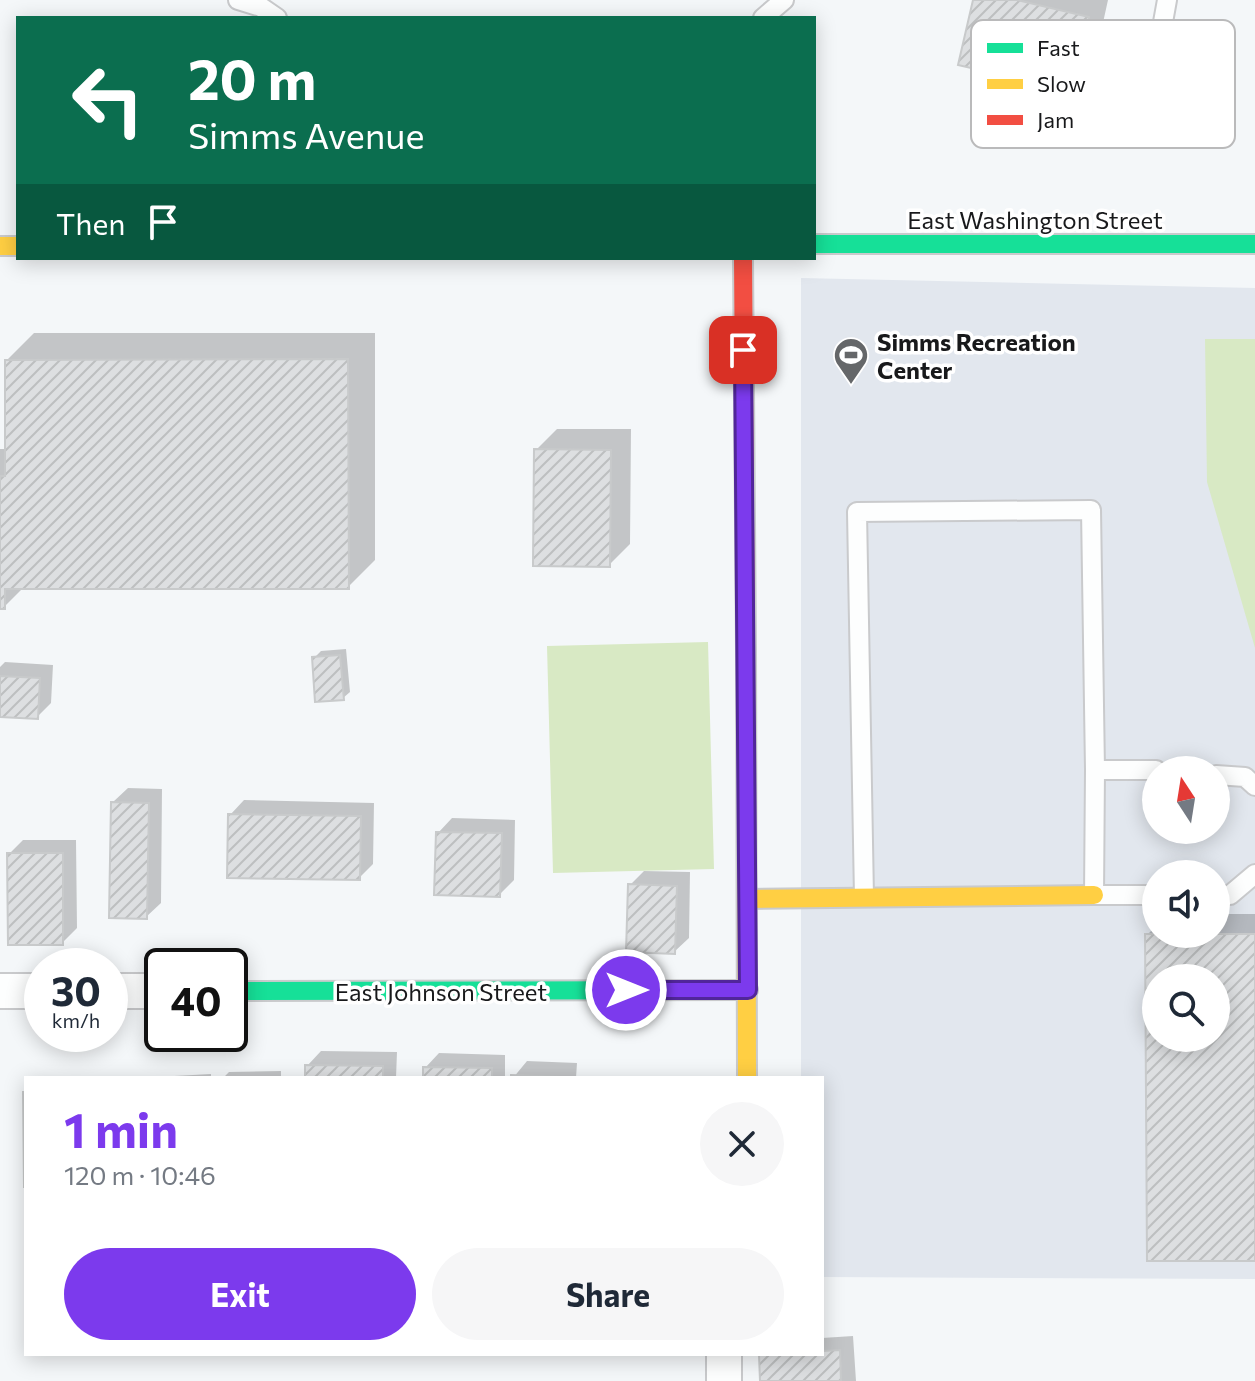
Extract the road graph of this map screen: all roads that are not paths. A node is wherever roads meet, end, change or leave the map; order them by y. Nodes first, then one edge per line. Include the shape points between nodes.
1 (238, 0) edge
2 (784, 0) edge
3 (1167, 0) edge
4 (274, 16) edge
5 (765, 16) edge
6 (1163, 20) edge
7 (816, 244) edge
8 (1255, 244) edge
9 (743, 260) edge
10 (1095, 770) junction
11 (1142, 770) edge
12 (1230, 776) edge
13 (1255, 786) edge
14 (1255, 874) edge
15 (1094, 895) junction
16 (1142, 895) edge
17 (1230, 895) edge
18 (864, 897) junction
19 (748, 899) junction
20 (748, 990) junction
21 (0, 991) edge
22 (24, 991) edge
23 (248, 991) edge
24 (747, 1076) edge
25 (724, 1356) edge
26 (724, 1381) edge

1 - 4 lane
2 - 5 lane
3 - 6 lane
7 - 8 street, East Washington Street
9 - 19 street
10 - 11 lane
10 - 15 lane
10 - 18 lane via 1091,510 857,512
12 - 13 lane via 1245,777
14 - 17 lane
15 - 16 lane
15 - 18 street
18 - 19 street
19 - 20 street
20 - 23 street, East Johnson Street
20 - 24 street
21 - 22 street
25 - 26 street

